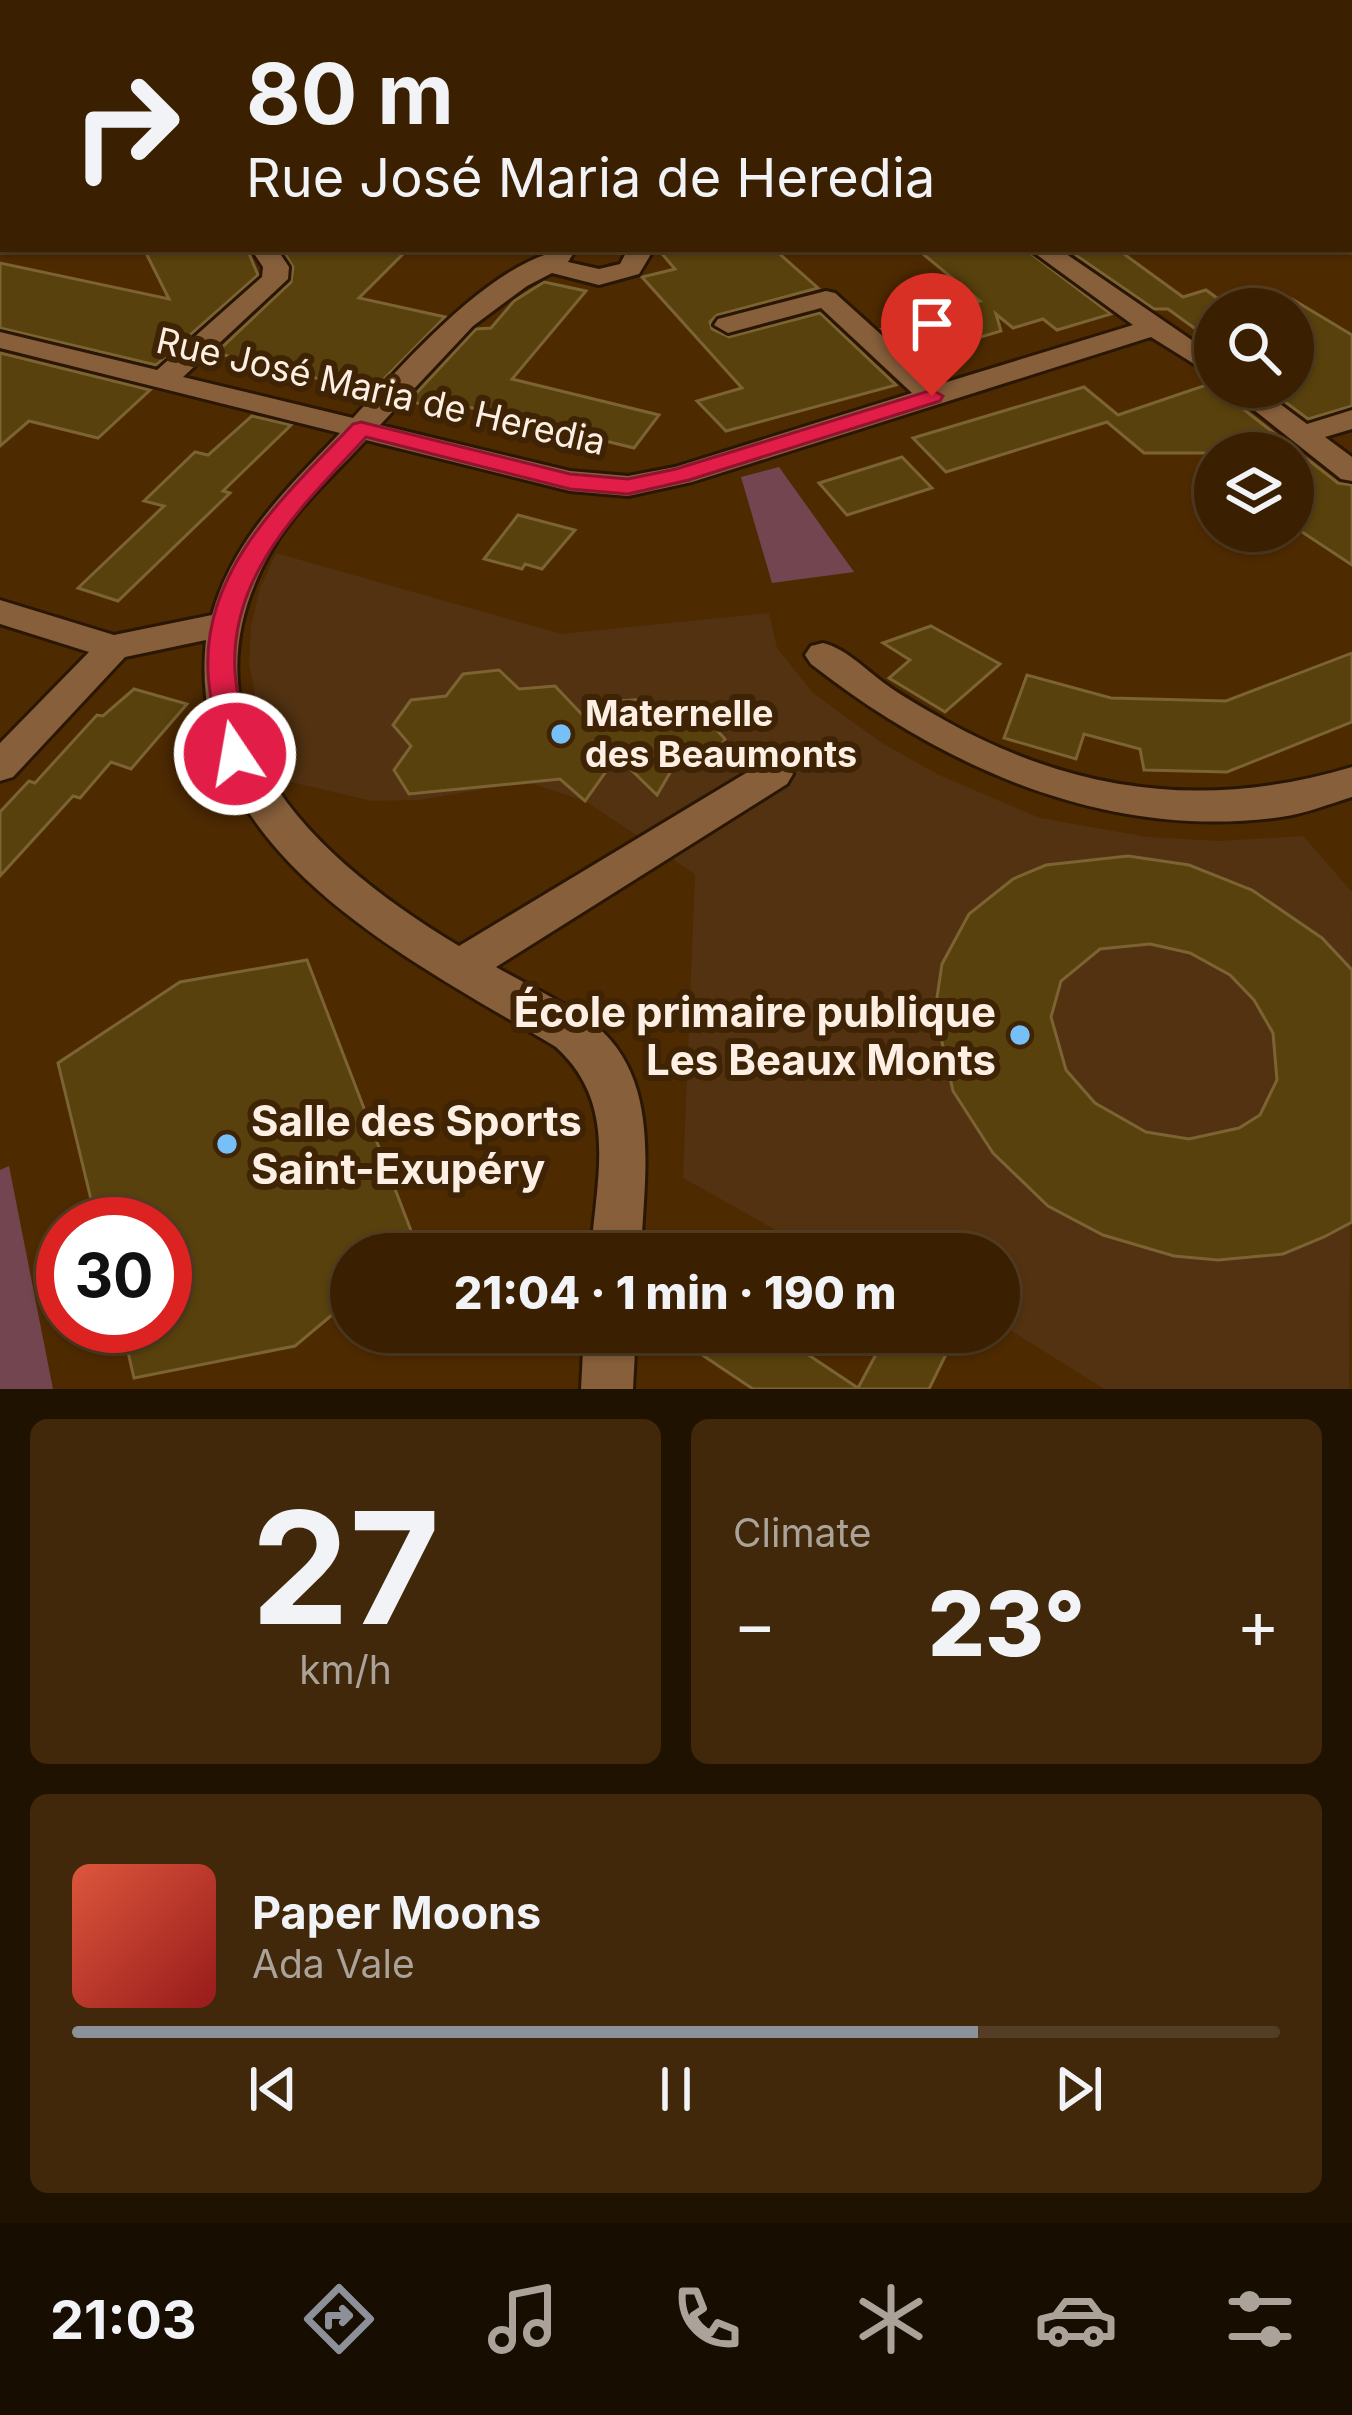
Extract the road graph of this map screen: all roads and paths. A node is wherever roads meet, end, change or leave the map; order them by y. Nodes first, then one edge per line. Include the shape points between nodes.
1 (266, 252) edge
2 (639, 252) edge
3 (1046, 252) edge
4 (558, 257) edge
5 (728, 325) dead end
6 (1156, 326) junction
7 (0, 340) edge
8 (1194, 354) edge
9 (163, 380) junction
10 (932, 396) junction
11 (1267, 408) edge
12 (1352, 418) edge
13 (361, 429) junction
14 (1300, 432) edge
15 (1312, 432) edge
16 (1314, 443) edge
17 (1352, 472) edge
18 (0, 612) edge
19 (226, 624) junction
20 (114, 647) junction
21 (823, 656) dead end
22 (0, 767) edge
23 (774, 774) dead end
24 (1352, 782) edge
25 (462, 966) junction
26 (617, 1233) edge
27 (609, 1353) edge
28 (607, 1389) edge

1 - 9 street via 274,278
2 - 4 street via 634,266 606,276
3 - 6 street
4 - 13 street via 464,319
5 - 10 street via 826,299
6 - 8 street
6 - 10 street, Rue José Maria de Heredia
7 - 9 street, Rue José Maria de Heredia
9 - 13 street, Rue José Maria de Heredia
10 - 13 street, Rue José Maria de Heredia via 628,486 570,482
11 - 14 street
12 - 15 street
13 - 19 street via 269,528
16 - 17 street
18 - 20 street
19 - 20 street
19 - 25 street via 221,670 229,732 273,822 330,881
20 - 22 street
21 - 24 street via 889,708 945,738 1064,784 1244,808 1316,797
23 - 25 street
25 - 26 street via 572,1034 611,1081 623,1121
27 - 28 street

